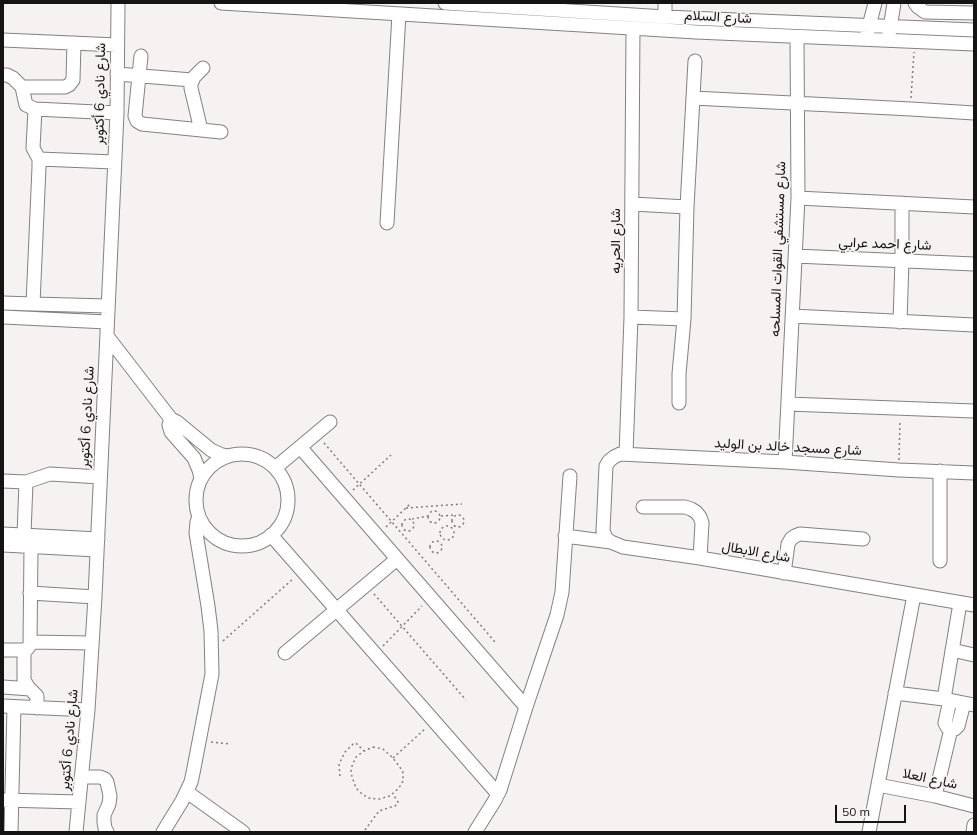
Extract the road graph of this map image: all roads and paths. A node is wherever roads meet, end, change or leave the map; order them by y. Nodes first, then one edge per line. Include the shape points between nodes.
1 (118, 3) edge
2 (221, 3) edge
3 (445, 3) edge
4 (448, 3) edge
5 (666, 3) edge
6 (875, 3) edge
7 (894, 3) edge
8 (915, 3) edge
9 (284, 5) edge
10 (974, 13) edge
11 (399, 14) junction
12 (665, 17) junction
13 (869, 26) junction
14 (890, 27) junction
15 (633, 28) junction
16 (974, 30) edge
17 (798, 37) junction
18 (3, 40) edge
19 (866, 40) junction
20 (889, 41) junction
21 (914, 42) junction
22 (74, 43) junction
23 (974, 44) edge
24 (117, 45) junction
25 (141, 56) dead end
26 (695, 61) dead end
27 (203, 68) dead end
28 (117, 74) junction
29 (3, 75) edge
30 (139, 76) junction
31 (192, 80) junction
32 (22, 87) junction
33 (693, 98) junction
34 (798, 103) junction
35 (35, 109) junction
36 (911, 109) junction
37 (117, 113) junction
38 (974, 113) edge
39 (201, 130) junction
40 (221, 132) dead end
41 (39, 158) junction
42 (114, 162) junction
43 (798, 198) junction
44 (632, 204) junction
45 (902, 204) junction
46 (688, 207) junction
47 (974, 207) edge
48 (387, 223) dead end
49 (795, 256) junction
50 (902, 260) junction
51 (974, 264) edge
52 (3, 303) edge
53 (33, 304) junction
54 (108, 306) junction
55 (792, 316) junction
56 (3, 317) edge
57 (631, 317) junction
58 (684, 319) junction
59 (107, 322) junction
60 (900, 322) junction
61 (974, 325) edge
62 (106, 336) junction
63 (679, 403) dead end
64 (788, 404) junction
65 (900, 408) junction
66 (974, 411) edge
67 (171, 419) junction
68 (330, 422) dead end
69 (316, 434) junction
70 (300, 447) junction
71 (391, 454) dead end
72 (626, 454) junction
73 (228, 456) junction
74 (785, 462) junction
75 (275, 468) junction
76 (899, 470) junction
77 (940, 471) junction
78 (974, 473) edge
79 (570, 476) dead end
80 (100, 477) junction
81 (201, 478) junction
82 (3, 481) edge
83 (26, 482) junction
84 (359, 484) junction
85 (344, 498) junction
86 (410, 504) dead end
87 (462, 504) dead end
88 (434, 506) junction
89 (643, 507) dead end
90 (406, 508) junction
91 (434, 511) junction
92 (455, 515) junction
93 (428, 516) junction
94 (440, 516) junction
95 (199, 517) junction
96 (411, 519) junction
97 (391, 522) junction
98 (386, 526) dead end
99 (454, 526) junction
100 (452, 528) junction
101 (3, 534) edge
102 (271, 535) junction
103 (565, 536) junction
104 (442, 538) junction
105 (863, 539) dead end
106 (27, 541) junction
107 (439, 541) junction
108 (611, 542) junction
109 (97, 544) junction
110 (3, 545) edge
111 (700, 558) junction
112 (397, 559) junction
113 (940, 560) dead end
114 (302, 570) junction
115 (784, 573) junction
116 (366, 585) junction
117 (30, 593) junction
118 (914, 595) junction
119 (95, 597) junction
120 (431, 598) junction
121 (960, 602) junction
122 (974, 605) edge
123 (337, 610) junction
124 (402, 626) junction
125 (495, 642) dead end
126 (92, 643) junction
127 (27, 646) junction
128 (3, 650) edge
129 (952, 650) junction
130 (212, 651) junction
131 (285, 653) dead end
132 (375, 654) junction
133 (974, 655) edge
134 (3, 687) edge
135 (30, 689) junction
136 (896, 693) junction
137 (466, 700) dead end
138 (947, 700) junction
139 (969, 704) edge
140 (9, 707) edge
141 (526, 707) junction
142 (37, 708) junction
143 (88, 710) junction
144 (434, 721) junction
145 (951, 729) junction
146 (199, 741) junction
147 (231, 744) dead end
148 (8, 751) edge
149 (364, 751) junction
150 (393, 758) junction
151 (340, 776) dead end
152 (81, 777) junction
153 (878, 784) junction
154 (187, 792) junction
155 (393, 794) junction
156 (498, 794) junction
157 (935, 796) junction
158 (7, 800) edge
159 (79, 802) junction
160 (974, 806) edge
161 (974, 825) edge
162 (366, 830) dead end
163 (12, 832) edge
164 (76, 832) edge
165 (108, 832) edge
166 (163, 832) edge
167 (243, 832) edge
168 (475, 832) edge
169 (870, 832) edge
170 (973, 832) edge

1 - 24 street, شارع نادي 6 أكتوبر
2 - 9 street, شارع السلام
3 - 4 street, شارع السلام
4 - 12 street, شارع السلام
5 - 12 street
6 - 13 street
7 - 14 street
8 - 10 street via 925,12
9 - 11 street, شارع السلام
11 - 15 street, شارع السلام
11 - 48 street
12 - 13 street, شارع السلام
13 - 14 street, شارع السلام
13 - 19 street
14 - 16 street, شارع السلام
14 - 20 street
15 - 17 street, شارع السلام
15 - 44 street, شارع الحريه
17 - 19 street, شارع السلام
17 - 34 street, شارع مستشفي القوات المسلحه
18 - 22 street
19 - 20 street, شارع السلام
20 - 21 street, شارع السلام
21 - 23 street, شارع السلام
21 - 36 path
22 - 24 street
22 - 32 street via 73,80 69,85
24 - 28 street, شارع نادي 6 أكتوبر
25 - 30 street
26 - 33 street
27 - 31 street
28 - 30 street
28 - 37 street, شارع نادي 6 أكتوبر
29 - 32 street via 13,78
30 - 31 street
30 - 39 street via 135,116 139,123
31 - 39 street via 191,88
32 - 35 street via 26,105
33 - 34 street
33 - 46 street
34 - 36 street
34 - 43 street, شارع مستشفي القوات المسلحه
35 - 37 street
35 - 41 street via 33,148
36 - 38 street
37 - 42 street, شارع نادي 6 أكتوبر
39 - 40 street
41 - 42 street
41 - 53 street
42 - 54 street, شارع نادي 6 أكتوبر
43 - 45 street
43 - 49 street, شارع مستشفي القوات المسلحه
44 - 46 street
44 - 57 street, شارع الحريه
45 - 47 street
45 - 50 street
46 - 58 street
49 - 50 street, شارع احمد عرابي
49 - 55 street, شارع مستشفي القوات المسلحه
50 - 51 street, شارع احمد عرابي
50 - 60 street
52 - 53 street
53 - 54 street
54 - 59 street, شارع نادي 6 أكتوبر
55 - 60 street
55 - 64 street, شارع مستشفي القوات المسلحه
56 - 59 street
57 - 58 street
57 - 72 street, شارع الحريه
58 - 63 street
59 - 62 street, شارع نادي 6 أكتوبر
60 - 61 street
62 - 67 street
62 - 80 street, شارع نادي 6 أكتوبر
64 - 65 street
64 - 74 street, شارع مستشفي القوات المسلحه
65 - 66 street
65 - 76 path
67 - 73 street via 211,450
67 - 81 street via 171,432 194,458
68 - 69 street
69 - 70 street
69 - 84 path
70 - 75 street
70 - 85 street
71 - 84 path
72 - 74 street, شارع مسجد خالد بن الوليد
72 - 108 street, شارع مسجد خالد بن الوليد via 614,457 606,466 603,531
73 - 75 street via 253,455
73 - 81 street via 212,464
74 - 76 street, شارع مسجد خالد بن الوليد
75 - 102 street via 284,482 287,506 282,522
76 - 77 street, شارع مسجد خالد بن الوليد
77 - 78 street, شارع مسجد خالد بن الوليد
77 - 113 street
79 - 103 street
80 - 83 street via 50,474
80 - 109 street, شارع نادي 6 أكتوبر
81 - 95 street via 196,501
82 - 83 street
83 - 106 street
84 - 85 path
84 - 97 path
85 - 112 street
86 - 90 path
87 - 88 path
88 - 90 path
88 - 91 path
89 - 111 street via 685,507 696,512 702,523
90 - 97 path
91 - 93 path
91 - 94 path
92 - 94 path
92 - 99 path via 452,520
92 - 99 path via 461,515 464,523 460,527
93 - 94 path via 433,523 438,522
93 - 96 path
95 - 102 street via 212,534 231,544 248,545
95 - 130 street via 196,533 208,606
96 - 96 path via 403,521 404,530 413,529
97 - 98 path
97 - 125 path
99 - 100 path
100 - 104 path via 443,528 440,533
100 - 104 path via 453,537 448,540
101 - 106 street
102 - 114 street
103 - 108 street, شارع الابطال
103 - 141 street via 560,603
104 - 107 path
105 - 115 street via 800,534 795,536 788,544
106 - 109 street
106 - 110 street
106 - 117 street
107 - 107 path via 431,543 430,549 435,553 442,549
108 - 111 street, شارع الابطال via 622,547
109 - 119 street, شارع نادي 6 أكتوبر
111 - 115 street, شارع الابطال
112 - 116 street
112 - 120 street
114 - 123 street
114 - 130 path
115 - 118 street, شارع الابطال
116 - 123 street
116 - 124 path
117 - 119 street
117 - 127 street
118 - 121 street, شارع الابطال
118 - 136 street
119 - 126 street, شارع نادي 6 أكتوبر
120 - 124 path
120 - 141 street
121 - 122 street, شارع الابطال
121 - 129 street
123 - 131 street
123 - 132 street
124 - 132 path
124 - 137 path
126 - 127 street
126 - 143 street, شارع نادي 6 أكتوبر
127 - 128 street
127 - 135 street via 24,680
129 - 133 street
129 - 138 street
130 - 146 street via 212,674
132 - 144 street
134 - 135 street
135 - 142 street via 37,696
136 - 138 street
136 - 153 street
138 - 139 street
138 - 145 street via 945,723
139 - 145 street via 958,726
140 - 142 street
140 - 148 street
141 - 156 street
142 - 143 street
143 - 152 street, شارع نادي 6 أكتوبر
144 - 150 path
144 - 156 street
145 - 157 street
146 - 147 path
146 - 154 street
148 - 158 street
149 - 150 path via 373,747 380,748
149 - 151 path via 355,743 345,752 340,760
149 - 155 path via 356,757 352,766 356,788 364,796 374,799
150 - 155 path via 402,770 404,778
152 - 159 street, شارع نادي 6 أكتوبر
152 - 165 street via 100,777 107,782 110,796 104,822
153 - 157 street, شارع العلا
153 - 169 street
154 - 166 street
154 - 167 street
155 - 162 path via 397,805 379,811
156 - 168 street
157 - 160 street, شارع العلا
158 - 159 street
158 - 163 street
159 - 164 street, شارع نادي 6 أكتوبر
161 - 170 street

